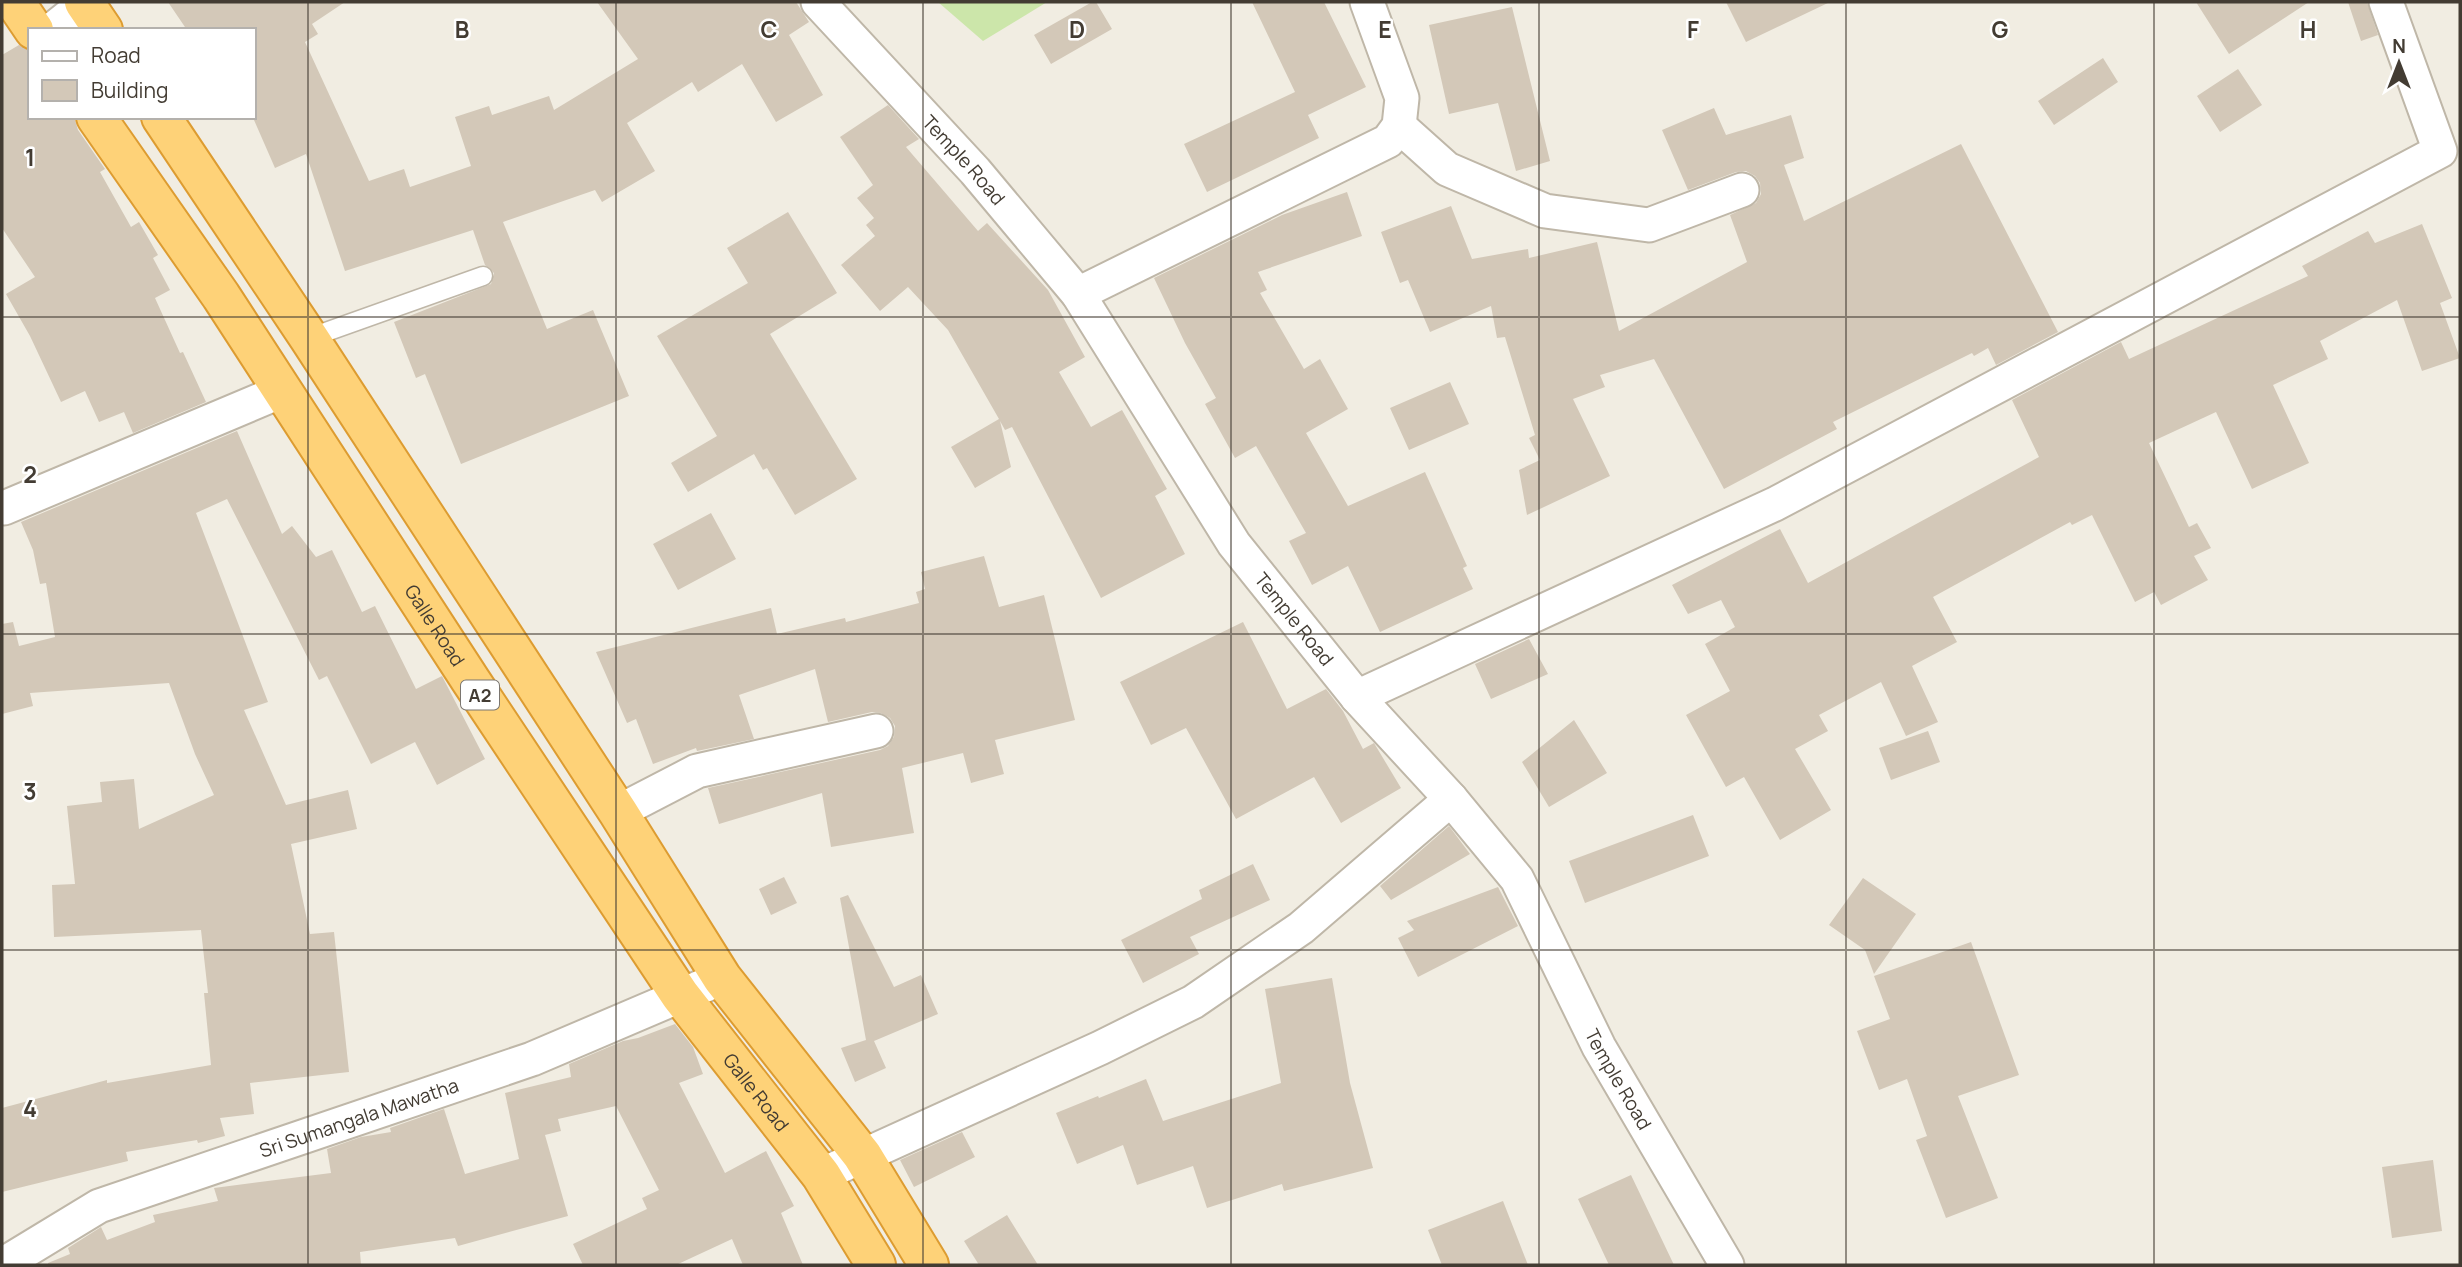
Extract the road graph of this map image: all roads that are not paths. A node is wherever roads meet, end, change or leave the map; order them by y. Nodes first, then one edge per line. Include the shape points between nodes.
1 (15, 2) edge
2 (818, 2) edge
3 (1367, 2) edge
4 (2386, 2) edge
5 (90, 9) edge
6 (33, 28) edge
7 (56, 28) edge
8 (97, 119) edge
9 (162, 119) edge
10 (1399, 126) junction
11 (1742, 190) dead end
12 (483, 276) dead end
13 (1079, 294) junction
14 (309, 338) junction
15 (284, 390) junction
16 (4, 508) dead end
17 (1357, 697) junction
18 (876, 732) dead end
19 (1451, 799) junction
20 (618, 812) junction
21 (722, 978) junction
22 (680, 995) junction
23 (862, 1154) junction
24 (821, 1175) junction
25 (2, 1265) edge
26 (876, 1265) edge
27 (929, 1265) edge
28 (1727, 1265) edge

1 - 6 highway
2 - 13 street, Temple Road via 975,171
3 - 10 street via 1402,98
4 - 17 street via 2440,150 1775,504
5 - 7 street
8 - 15 highway, Galle Road / A2
9 - 14 highway, A2
10 - 11 street via 1447,169 1545,211 1649,225
10 - 13 street via 1388,141
12 - 14 lane
13 - 17 street, Temple Road via 1234,544
14 - 20 highway, A2
15 - 16 street
15 - 22 highway, Galle Road / A2
17 - 19 street, Temple Road
18 - 20 street via 697,771
19 - 23 street via 1301,928 1193,1002
19 - 28 street, Temple Road via 1517,879 1599,1047
20 - 21 highway, A2
21 - 22 street, Sri Sumangala Mawatha
21 - 23 highway, A2
22 - 24 highway, Galle Road / A2
22 - 25 street, Sri Sumangala Mawatha via 531,1059 99,1206
23 - 24 street
23 - 27 highway, A2
24 - 26 highway, Galle Road / A2

